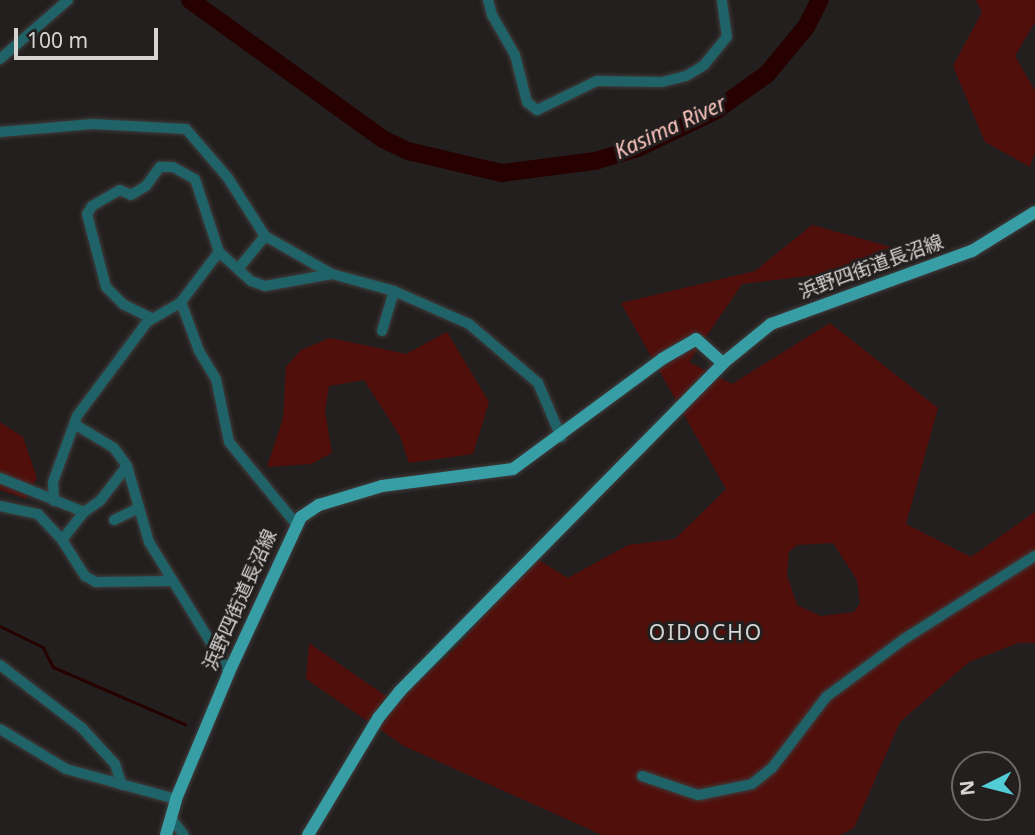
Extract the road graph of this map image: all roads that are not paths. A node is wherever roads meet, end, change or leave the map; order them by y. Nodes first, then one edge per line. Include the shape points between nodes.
1 (68, 0) edge
2 (488, 0) edge
3 (722, 0) edge
4 (0, 59) edge
5 (0, 132) edge
6 (1035, 212) edge
7 (265, 236) junction
8 (219, 252) junction
9 (238, 269) junction
10 (332, 274) junction
11 (394, 291) junction
12 (181, 302) junction
13 (150, 318) junction
14 (382, 331) dead end
15 (723, 363) junction
16 (76, 425) junction
17 (561, 437) junction
18 (127, 466) junction
19 (0, 478) edge
20 (54, 501) junction
21 (0, 506) edge
22 (139, 508) junction
23 (84, 512) junction
24 (114, 520) dead end
25 (296, 524) junction
26 (62, 540) junction
27 (1035, 556) edge
28 (173, 582) junction
29 (0, 665) edge
30 (229, 672) junction
31 (0, 729) edge
32 (642, 776) dead end
33 (122, 785) junction
34 (176, 799) junction
35 (171, 818) junction
36 (166, 835) edge
37 (184, 835) edge
38 (308, 835) edge

1 - 4 street
2 - 3 street via 515,55 527,102 542,110 597,81 662,82 704,65 727,37
5 - 7 street via 93,124 186,129 228,178
6 - 15 main road, 浜野四街道長沼線 via 971,251 771,324
7 - 9 street
7 - 10 street
8 - 9 street
8 - 12 street
8 - 13 street via 195,179 173,167 160,167 146,186 131,195 120,190 92,206 87,214 106,287 124,305
9 - 10 street via 265,286
10 - 11 street
11 - 14 street
11 - 17 street via 468,324 506,352 538,383
12 - 13 street
12 - 25 street via 199,351 216,379 229,442
13 - 16 street via 77,416
15 - 17 main road, 浜野四街道長沼線 via 696,339 662,359
15 - 38 main road, 浜野四街道長沼線 via 379,717
16 - 18 street via 114,448
16 - 20 street via 53,482
17 - 25 main road, 浜野四街道長沼線 via 513,469 382,485 319,505
18 - 22 street
18 - 23 street via 100,501
19 - 20 street
20 - 23 street
21 - 26 street via 38,514
22 - 24 street
22 - 28 street via 149,542
23 - 26 street
25 - 30 main road, 浜野四街道長沼線
26 - 28 street via 85,576 96,582
27 - 32 street via 904,639 826,697 790,738 772,768 752,784 698,795
28 - 30 street
29 - 33 street via 82,728 115,764
30 - 34 main road, 浜野四街道長沼線
31 - 33 street via 51,762
33 - 34 street
34 - 35 main road, 浜野四街道長沼線
35 - 36 main road, 浜野四街道長沼線
35 - 37 street

